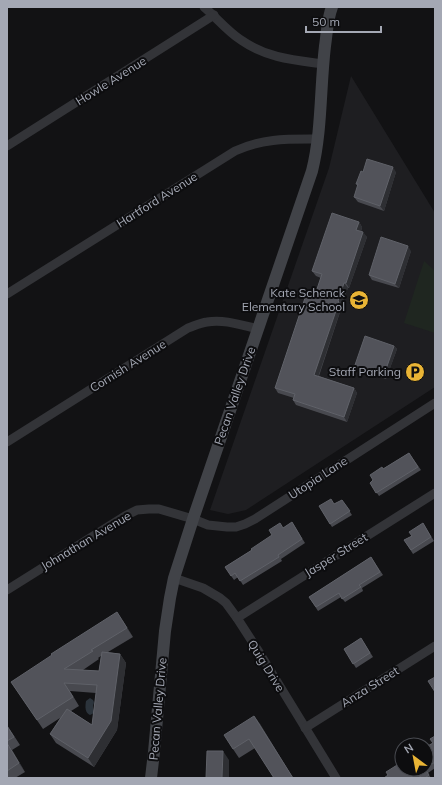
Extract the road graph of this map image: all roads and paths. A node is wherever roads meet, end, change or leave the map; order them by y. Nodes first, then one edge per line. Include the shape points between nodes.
1 (204, 7) edge
2 (329, 10) edge
3 (214, 16) junction
4 (323, 64) junction
5 (318, 139) junction
6 (7, 146) edge
7 (7, 294) edge
8 (258, 329) junction
9 (435, 403) edge
10 (7, 442) edge
11 (435, 493) edge
12 (193, 519) junction
13 (174, 578) junction
14 (7, 590) edge
15 (237, 618) junction
16 (435, 646) edge
17 (305, 728) junction
18 (151, 778) edge
19 (336, 778) edge

1 - 3 street
2 - 4 main road, Pecan Valley Drive
3 - 4 street via 241,41 260,50 289,60
3 - 6 street, Howle Avenue
4 - 5 main road, Pecan Valley Drive
5 - 7 street, Hartford Avenue via 270,140 235,151
5 - 8 main road, Pecan Valley Drive via 312,171
8 - 10 street, Cornish Avenue via 223,321 202,323 188,328
8 - 12 main road, Pecan Valley Drive
9 - 12 street, Utopia Lane via 245,524 227,527 208,525
11 - 15 street, Jasper Street
12 - 13 main road, Pecan Valley Drive
12 - 14 street, Johnathan Avenue via 159,509 137,510
13 - 15 street, Quig Drive via 203,588 220,598
13 - 18 main road, Pecan Valley Drive via 165,630
15 - 17 street, Quig Drive
16 - 17 street, Anza Street
17 - 19 street, Quig Drive

